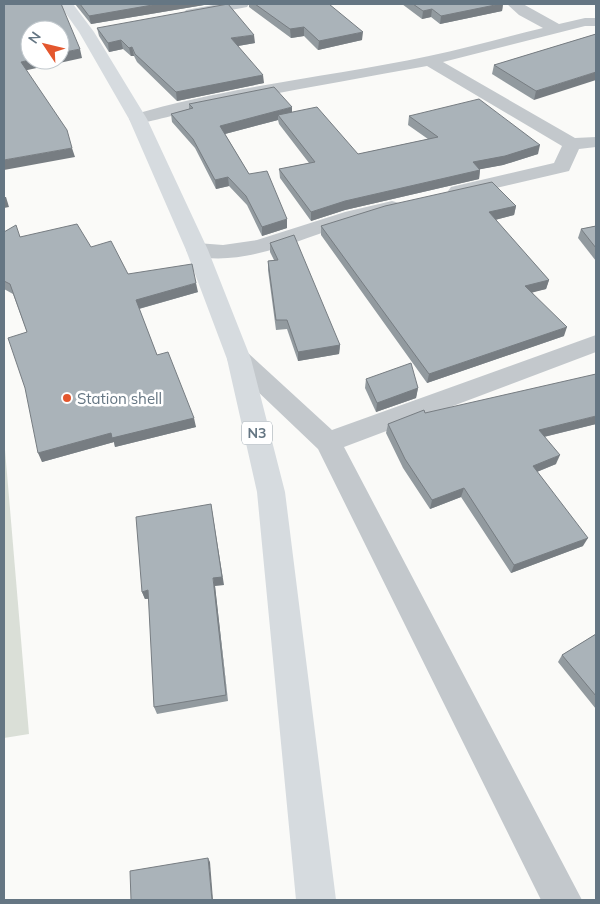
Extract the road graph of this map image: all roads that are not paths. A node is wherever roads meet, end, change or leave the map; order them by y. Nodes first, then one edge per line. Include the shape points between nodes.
1 (66, 4) edge
2 (242, 4) edge
3 (514, 4) edge
4 (178, 16) edge
5 (596, 22) edge
6 (556, 29) junction
7 (429, 61) junction
8 (138, 119) junction
9 (596, 142) edge
10 (572, 144) junction
11 (438, 196) edge
12 (409, 203) edge
13 (197, 250) junction
14 (596, 343) edge
15 (239, 360) junction
16 (328, 442) junction
17 (316, 900) edge
18 (562, 900) edge

1 - 8 highway, N3 via 95,30
2 - 4 street
3 - 6 street
5 - 6 street
6 - 7 street
7 - 8 street via 270,89
7 - 10 street
8 - 13 highway, N3
9 - 10 street
10 - 11 street via 562,167
12 - 13 street via 352,216 260,246 223,252
13 - 15 highway, N3
14 - 16 street
15 - 16 street
15 - 17 highway, N3 via 271,492
16 - 18 street

